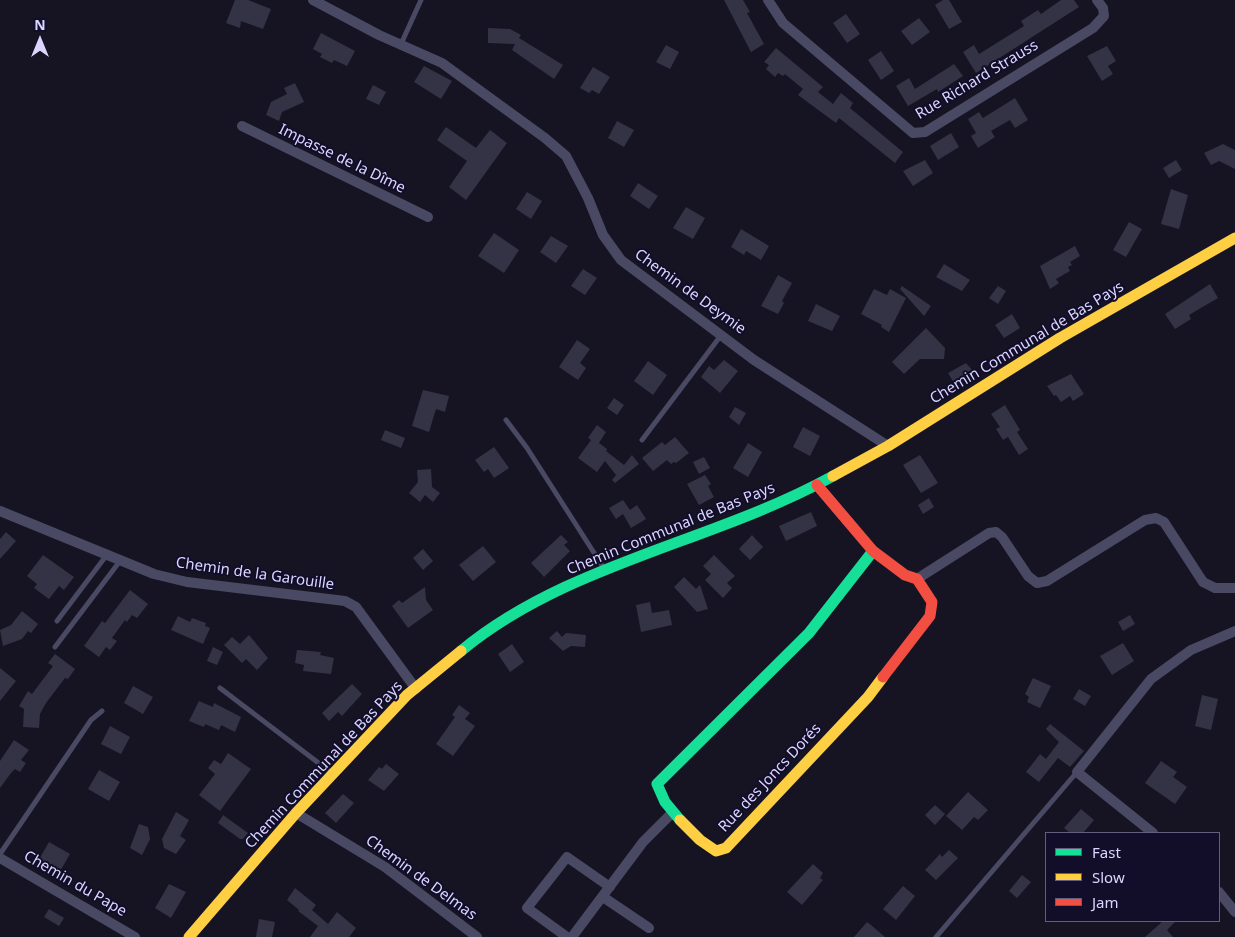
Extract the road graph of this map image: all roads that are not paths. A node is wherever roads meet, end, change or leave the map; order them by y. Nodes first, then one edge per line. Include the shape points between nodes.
1 (313, 0) edge
2 (421, 0) edge
3 (768, 0) edge
4 (1096, 0) edge
5 (401, 44) junction
6 (242, 126) dead end
7 (428, 217) dead end
8 (1235, 238) edge
9 (722, 334) junction
10 (506, 420) dead end
11 (642, 440) dead end
12 (888, 446) junction
13 (817, 485) junction
14 (0, 511) edge
15 (873, 551) junction
16 (106, 556) junction
17 (120, 561) junction
18 (605, 571) junction
19 (917, 579) junction
20 (1235, 588) edge
21 (57, 621) dead end
22 (1235, 631) edge
23 (55, 647) dead end
24 (220, 688) dead end
25 (416, 689) junction
26 (102, 712) dead end
27 (1077, 772) junction
28 (333, 774) junction
29 (673, 812) junction
30 (296, 813) junction
31 (1152, 832) edge
32 (1, 859) edge
33 (610, 887) junction
34 (1220, 893) edge
35 (603, 896) junction
36 (1235, 912) edge
37 (648, 928) dead end
38 (135, 937) edge
39 (189, 937) edge
40 (477, 937) edge
41 (567, 937) edge
42 (572, 937) edge
43 (936, 937) edge

1 - 5 street, Chemin de Deymie
2 - 5 lane
3 - 4 street, Rue Richard Strauss via 783,23 913,133 925,132 1093,28 1104,16 1103,8
5 - 9 street, Chemin de Deymie via 442,62 566,156 603,236 621,260
6 - 7 street, Impasse de la Dîme
8 - 12 street, Chemin Communal de Bas Pays via 1060,338
9 - 11 lane
9 - 12 street, Chemin de Deymie via 754,360
10 - 18 lane
12 - 13 street, Chemin Communal de Bas Pays
13 - 15 street, Rue des Joncs Dorés
13 - 18 street, Chemin Communal de Bas Pays
14 - 16 street, Chemin de la Garouille
15 - 19 street, Rue des Joncs Dorés via 905,575
15 - 29 street, Rue des Joncs Dorés via 809,633 663,775 657,784 659,793
16 - 17 street, Chemin de la Garouille
16 - 21 lane
17 - 23 lane
17 - 25 street, Chemin de la Garouille via 187,582 345,601 356,607
18 - 25 street, Chemin Communal de Bas Pays via 526,606 464,648
19 - 20 street via 989,533 996,532 1028,576 1037,583 1047,581 1146,520 1156,518 1164,522 1203,582 1215,588
19 - 29 street, Rue des Joncs Dorés via 932,602 930,616 868,697 726,848 716,851 705,846
22 - 27 street via 1191,650 1151,679
24 - 28 lane
25 - 28 street, Chemin Communal de Bas Pays
26 - 32 lane via 91,720
27 - 31 street
27 - 43 lane
28 - 30 street, Chemin Communal de Bas Pays
29 - 33 street via 643,842
30 - 39 street, Chemin Communal de Bas Pays
30 - 40 street, Chemin de Delmas via 385,867
32 - 38 street, Chemin du Pape
33 - 35 street
33 - 41 street via 567,857 527,908
34 - 36 street
35 - 37 street
35 - 42 street

